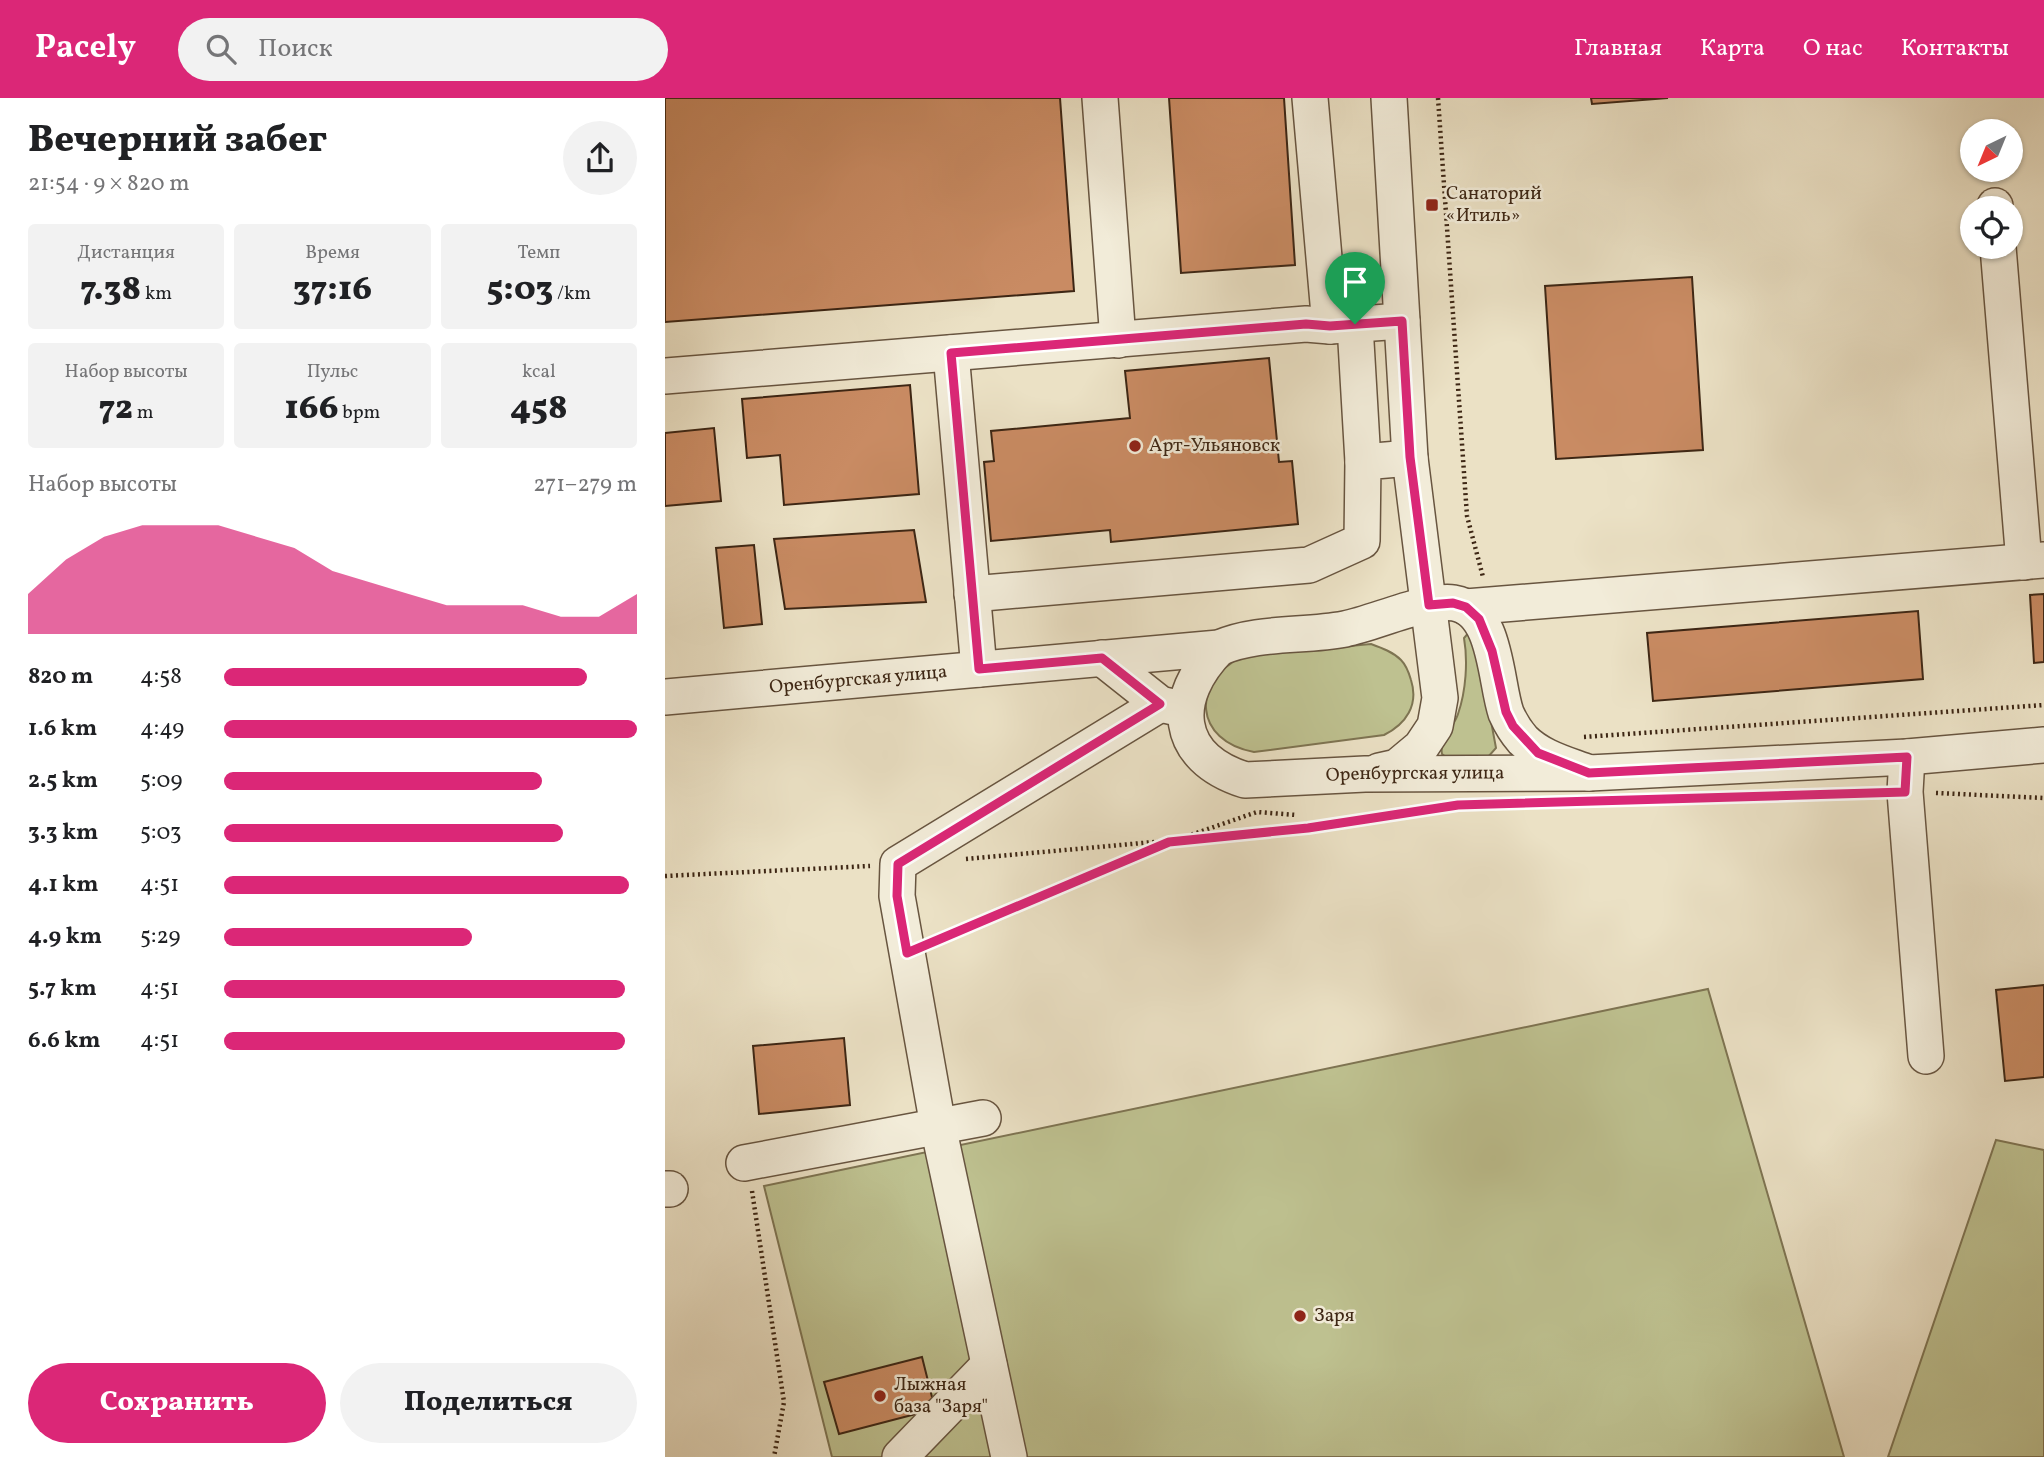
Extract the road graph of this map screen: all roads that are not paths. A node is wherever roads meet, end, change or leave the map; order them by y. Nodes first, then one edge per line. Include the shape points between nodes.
1 (1101, 98) edge
2 (1310, 98) edge
3 (1389, 98) edge
4 (1999, 259) edge
5 (1402, 321) junction
6 (1342, 325) junction
7 (1118, 340) junction
8 (951, 353) junction
9 (665, 376) edge
10 (1410, 457) junction
11 (1363, 462) junction
12 (2034, 561) edge
13 (972, 594) junction
14 (1429, 605) junction
15 (1479, 606) junction
16 (1219, 648) junction
17 (1102, 658) junction
18 (979, 669) junction
19 (665, 697) edge
20 (1173, 707) junction
21 (2044, 745) edge
22 (1907, 757) junction
23 (1589, 773) junction
24 (1365, 774) junction
25 (1926, 1056) dead end
26 (983, 1118) dead end
27 (937, 1126) junction
28 (748, 1172) road end
29 (989, 1365) junction
30 (901, 1457) edge
31 (1009, 1457) edge

1 - 7 street
2 - 6 street
3 - 5 street
4 - 12 street
5 - 6 street
5 - 10 street
6 - 7 street
6 - 11 street
7 - 8 street
8 - 9 street
8 - 13 street
10 - 11 street
10 - 14 street
11 - 13 street via 1361,541 1309,565
12 - 15 street
13 - 18 street
14 - 15 street, Оренбургская улица
14 - 16 street, Оренбургская улица via 1342,630 1247,639
14 - 24 street via 1440,698 1434,726 1421,747 1397,767
15 - 23 street, Оренбургская улица via 1506,712 1518,733 1538,753
16 - 17 street, Оренбургская улица
16 - 20 street, Оренбургская улица via 1195,677 1188,694
17 - 18 street, Оренбургская улица
17 - 20 street
18 - 19 street, Оренбургская улица
20 - 24 street, Оренбургская улица via 1198,750 1232,776 1245,780
20 - 27 street via 898,864 897,896
21 - 22 street, Оренбургская улица
22 - 23 street, Оренбургская улица
22 - 25 street via 1905,792
23 - 24 street, Оренбургская улица
26 - 27 street
27 - 28 street
27 - 29 street
29 - 30 street
29 - 31 street

